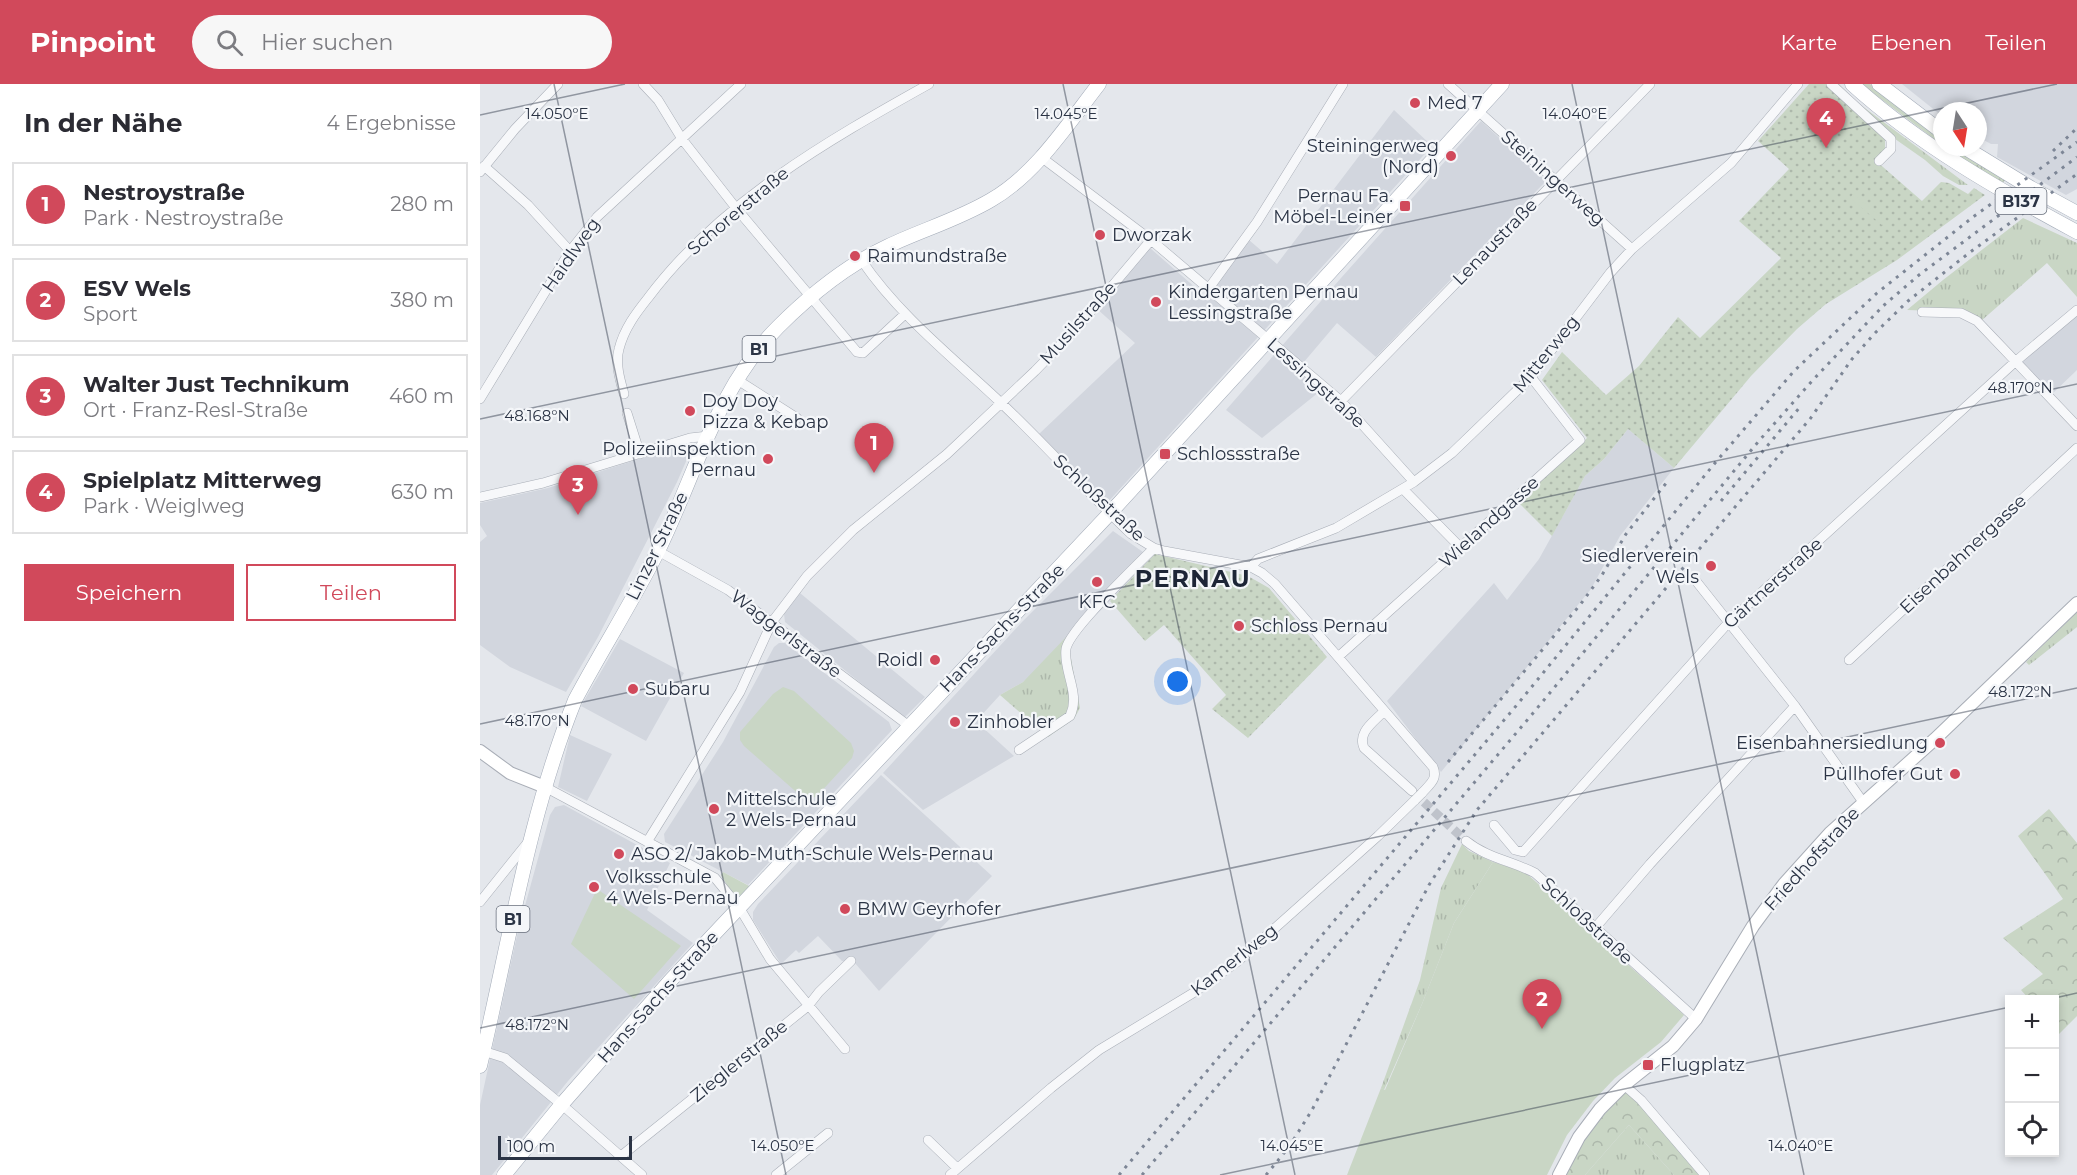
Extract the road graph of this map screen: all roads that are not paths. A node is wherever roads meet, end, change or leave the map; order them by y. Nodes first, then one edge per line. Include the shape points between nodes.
1 (558, 84) edge
2 (644, 84) edge
3 (741, 84) edge
4 (930, 84) edge
5 (1099, 84) edge
6 (1343, 84) edge
7 (1448, 84) edge
8 (1502, 84) edge
9 (1650, 84) edge
10 (1798, 84) edge
11 (1831, 84) edge
12 (1852, 84) edge
13 (1879, 84) edge
14 (1477, 109) junction
15 (1933, 125) edge
16 (682, 139) junction
17 (1979, 156) edge
18 (1041, 157) junction
19 (1879, 161) dead end
20 (482, 169) edge
21 (1555, 181) junction
22 (736, 208) junction
23 (2077, 213) edge
24 (2077, 232) edge
25 (1151, 240) junction
26 (1632, 249) junction
27 (570, 251) junction
28 (861, 261) junction
29 (1209, 288) junction
30 (812, 296) junction
31 (2077, 310) edge
32 (1922, 312) dead end
33 (905, 314) junction
34 (1270, 340) junction
35 (2016, 362) junction
36 (1532, 377) junction
37 (736, 379) junction
38 (624, 394) dead end
39 (480, 399) edge
40 (1341, 401) junction
41 (1001, 402) junction
42 (627, 413) dead end
43 (797, 418) dead end
44 (2077, 426) edge
45 (708, 436) junction
46 (2077, 448) edge
47 (640, 453) junction
48 (1414, 482) junction
49 (1403, 489) junction
50 (480, 497) edge
51 (1111, 512) junction
52 (1154, 548) junction
53 (1461, 548) junction
54 (658, 551) junction
55 (1251, 567) junction
56 (1696, 581) dead end
57 (2077, 603) edge
58 (772, 622) junction
59 (1729, 622) junction
60 (1338, 657) junction
61 (1849, 660) dead end
62 (1794, 706) junction
63 (1384, 711) junction
64 (909, 726) junction
65 (1019, 750) dead end
66 (480, 751) edge
67 (545, 787) junction
68 (1416, 795) junction
69 (1863, 802) junction
70 (1494, 825) dead end
71 (531, 838) junction
72 (1466, 841) tunnel mouth
73 (647, 842) junction
74 (480, 902) edge
75 (739, 907) junction
76 (1594, 928) junction
77 (851, 961) dead end
78 (808, 1006) junction
79 (1696, 1019) junction
80 (845, 1049) dead end
81 (482, 1050) edge
82 (480, 1066) edge
83 (1624, 1085) junction
84 (561, 1104) junction
85 (828, 1133) dead end
86 (928, 1140) dead end
87 (621, 1156) junction
88 (953, 1172) edge
89 (639, 1174) edge
90 (504, 1175) edge
91 (776, 1175) edge
92 (1559, 1175) edge
93 (1705, 1175) edge

1 - 20 street
2 - 16 street
3 - 16 street, Haidlweg
4 - 22 street, Schorerstraße via 821,147
5 - 18 main road, Linzer Straße / B1
6 - 29 street via 1257,222
7 - 14 street, Steiningerweg
8 - 14 main road, Hans-Sachs-Straße
9 - 21 street, Lenaustraße
10 - 26 street, Mitterweg via 1731,163
11 - 19 street via 1891,139 1891,149
12 - 24 main road, B137 via 1967,168
13 - 15 main road
14 - 21 street, Steiningerweg
14 - 34 main road, Hans-Sachs-Straße
16 - 22 street
16 - 27 street, Haidlweg via 597,217
17 - 23 main road, B137
18 - 25 street, Lessingstraße
18 - 28 main road, Linzer Straße / B1 via 992,200
20 - 27 street via 528,206
21 - 26 street, Steiningerweg
21 - 40 street, Lenaustraße
22 - 30 street
22 - 38 street, Schorerstraße via 689,250 629,323 618,350
25 - 29 street, Lessingstraße
25 - 41 street, Musilstraße via 1075,330
26 - 36 street, Mitterweg
27 - 39 street, Haidlweg
28 - 30 main road, Linzer Straße / B1
28 - 33 street, Schloßstraße
29 - 34 street, Lessingstraße
30 - 33 street via 857,352 862,353
30 - 37 main road, Linzer Straße / B1 via 778,327
31 - 35 street, Gärtnerstraße
32 - 35 street via 1961,313 1977,321
33 - 41 street, Schloßstraße
34 - 40 street, Lessingstraße
34 - 51 main road, Hans-Sachs-Straße
35 - 44 street
35 - 59 street, Gärtnerstraße
36 - 48 street, Mitterweg via 1452,453
36 - 53 street, Wielandgasse via 1580,440
37 - 43 street
37 - 45 main road, Linzer Straße / B1
40 - 48 street, Lessingstraße
41 - 51 street, Schloßstraße
41 - 58 street, Musilstraße via 947,454 853,530 807,576
42 - 47 street
45 - 47 street
45 - 54 main road, Linzer Straße / B1
46 - 61 street, Eisenbahnergasse
47 - 50 street via 543,483
48 - 49 street, Mitterweg
49 - 53 street
49 - 55 street, Mitterweg via 1336,528 1258,559
51 - 52 street, Schloßstraße via 1131,534
51 - 64 main road, Hans-Sachs-Straße
52 - 55 street, Schloßstraße
52 - 65 street via 1095,609 1067,646 1075,697 1070,716
53 - 60 street, Wielandgasse
54 - 58 street, Waggerlstraße via 728,590
54 - 67 main road, Linzer Straße / B1 via 575,700
55 - 60 street, Schloßstraße via 1275,584
56 - 59 street
57 - 69 street, Friedhofstraße
58 - 64 street, Waggerlstraße
58 - 73 street, Musilstraße via 740,692
59 - 62 street
59 - 70 street, Gärtnerstraße via 1522,852 1515,850
60 - 63 street, Schloßstraße
62 - 69 street
62 - 76 street
63 - 68 street, Kamerlweg via 1436,773 1435,780
63 - 68 street via 1360,740
64 - 75 main road, Hans-Sachs-Straße
66 - 67 street via 510,773
67 - 71 main road, Linzer Straße / B1
67 - 73 street
68 - 88 street, Kamerlweg via 1378,836 1237,962 1099,1050
69 - 79 street, Friedhofstraße via 1784,884
71 - 74 street
71 - 81 main road, Linzer Straße / B1
72 - 76 street, Schloßstraße via 1491,856 1535,873
73 - 75 street via 715,878
75 - 78 street via 770,959
75 - 84 main road, Hans-Sachs-Straße
76 - 79 street, Schloßstraße
77 - 78 street, Zieglerstraße
78 - 80 street
78 - 87 street, Zieglerstraße
79 - 83 street, Friedhofstraße via 1673,1046
81 - 82 main road, Linzer Straße / B1
81 - 84 street via 505,1058
83 - 92 street, Friedhofstraße via 1579,1137
83 - 93 street
84 - 87 street
84 - 90 main road, Hans-Sachs-Straße
85 - 91 street
86 - 88 street
87 - 89 street

